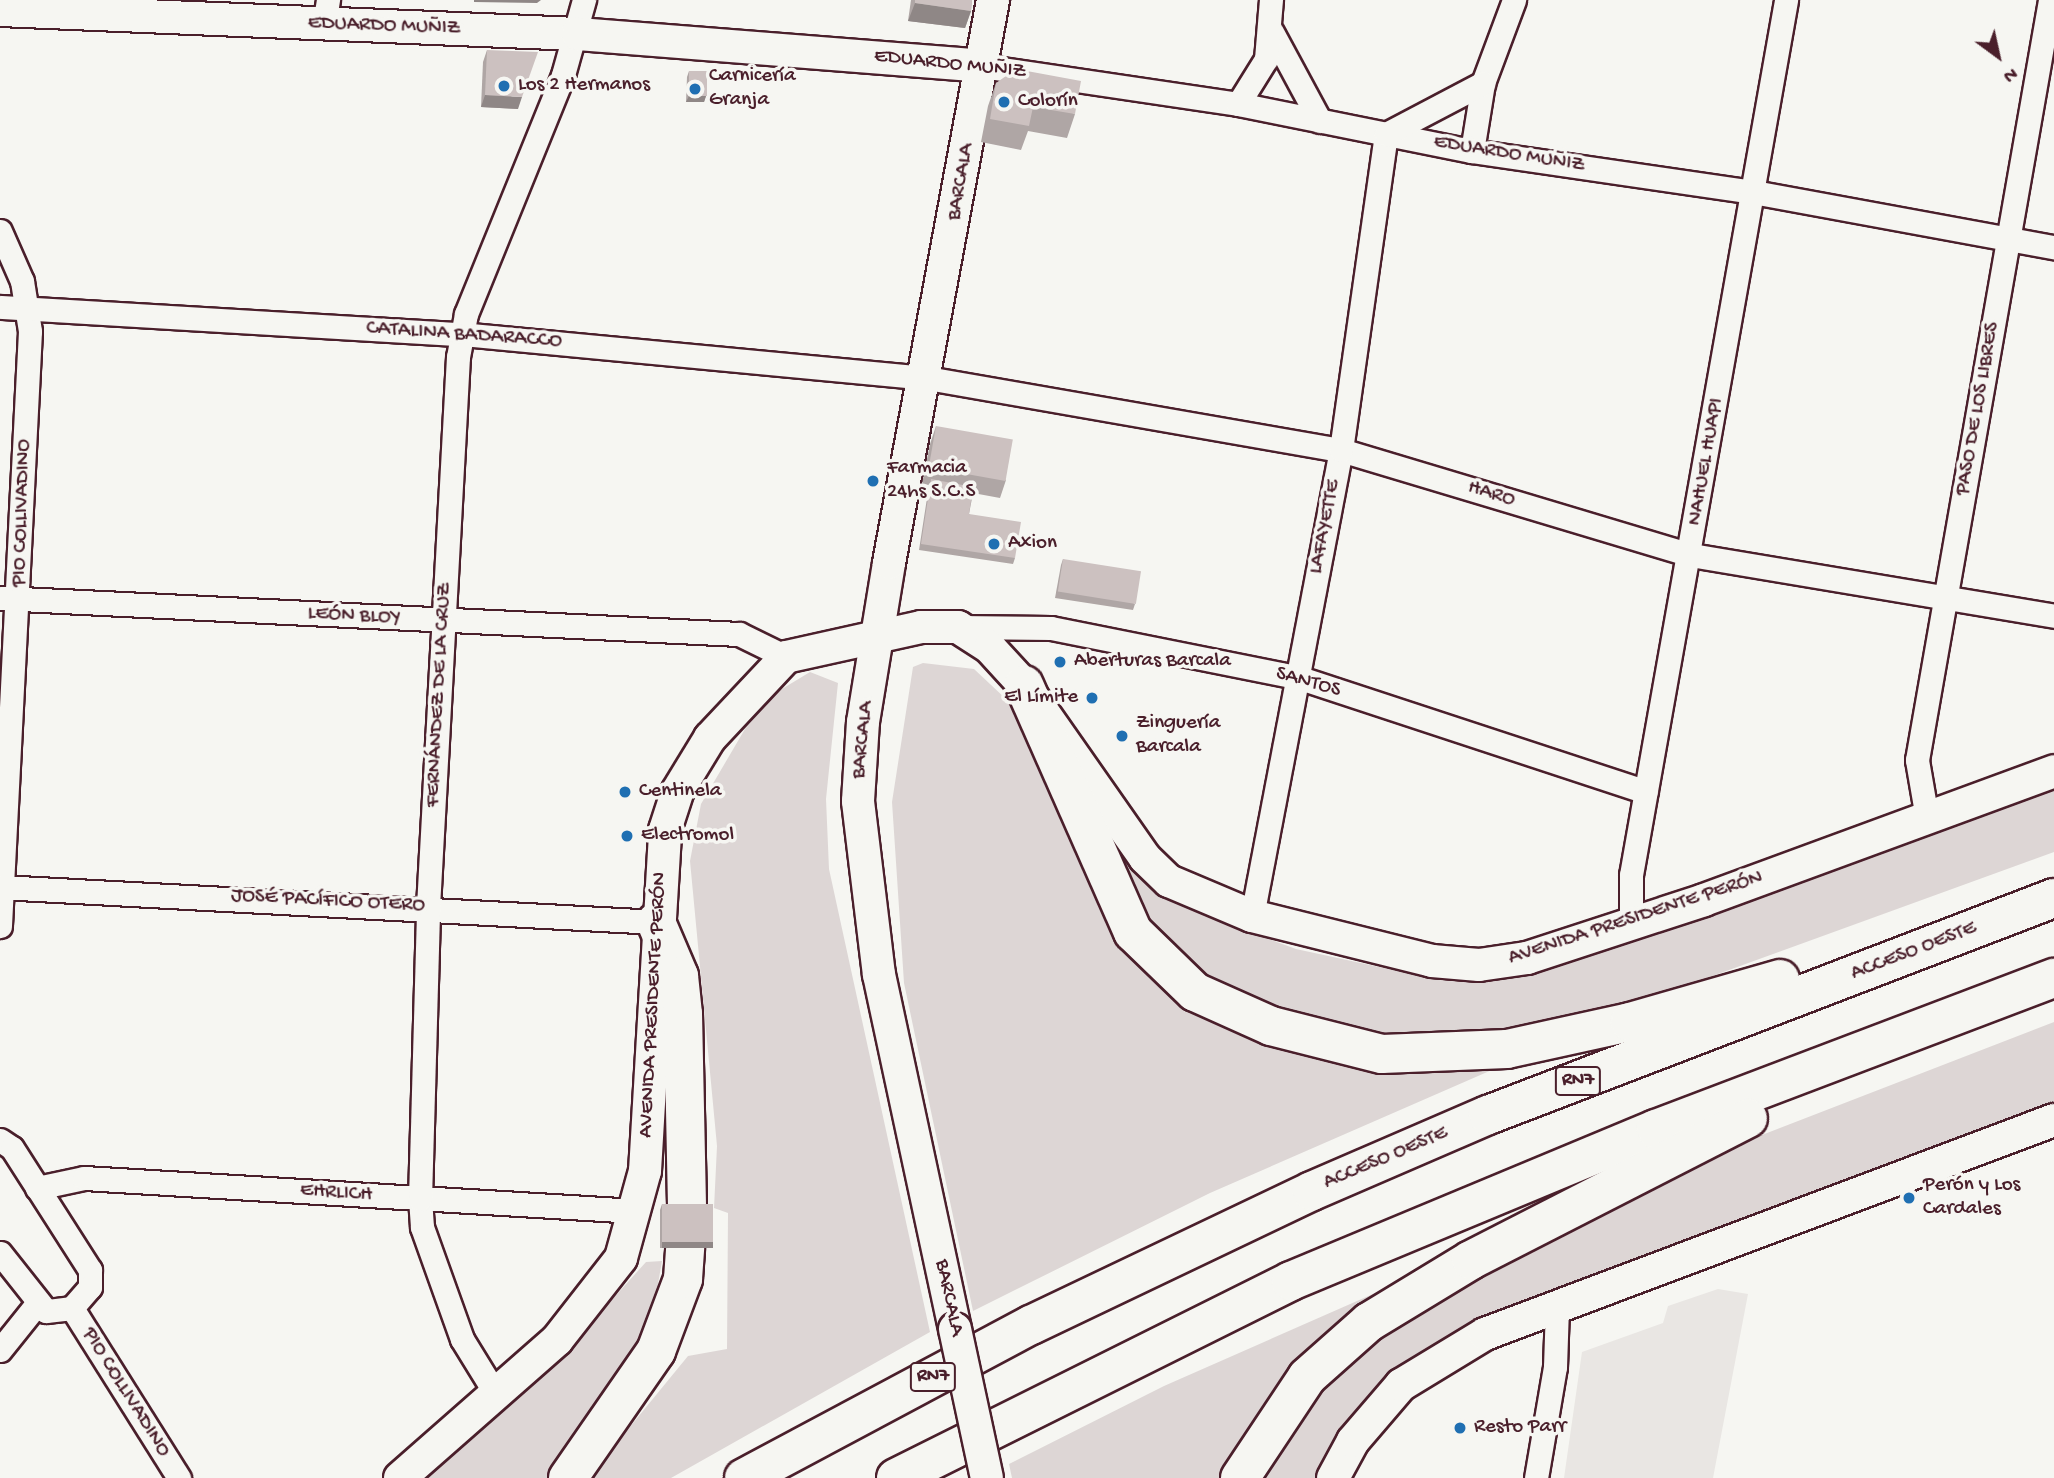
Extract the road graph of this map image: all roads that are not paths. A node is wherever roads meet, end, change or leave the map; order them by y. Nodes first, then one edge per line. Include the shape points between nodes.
1 (584, 0) edge
2 (993, 0) edge
3 (1271, 0) edge
4 (1514, 0) edge
5 (1786, 0) edge
6 (2050, 0) edge
7 (0, 10) edge
8 (326, 12) edge
9 (1272, 32) junction
10 (578, 34) junction
11 (982, 66) junction
12 (1483, 83) junction
13 (1238, 104) junction
14 (1320, 121) junction
15 (1386, 134) junction
16 (1472, 150) junction
17 (1753, 192) junction
18 (0, 231) edge
19 (2009, 239) junction
20 (2054, 247) edge
21 (0, 307) edge
22 (29, 309) junction
23 (461, 334) junction
24 (927, 378) junction
25 (1340, 450) junction
26 (1691, 555) junction
27 (9, 598) edge
28 (1946, 600) junction
29 (2054, 616) edge
30 (444, 622) junction
31 (958, 627) junction
32 (878, 636) junction
33 (786, 657) junction
34 (1297, 677) junction
35 (1024, 685) junction
36 (2054, 771) edge
37 (1646, 792) junction
38 (1927, 818) junction
39 (1, 887) edge
40 (2047, 901) edge
41 (428, 907) junction
42 (1252, 916) junction
43 (656, 922) junction
44 (1631, 924) junction
45 (0, 926) edge
46 (2054, 978) edge
47 (1959, 1015) junction
48 (2054, 1120) edge
49 (0, 1140) edge
50 (37, 1188) junction
51 (421, 1199) junction
52 (687, 1210) edge
53 (637, 1211) junction
54 (685, 1248) edge
55 (0, 1253) edge
56 (36, 1305) junction
57 (1557, 1306) junction
58 (72, 1308) junction
59 (0, 1350) edge
60 (497, 1396) junction
61 (179, 1478) edge
62 (400, 1478) edge
63 (568, 1478) edge
64 (744, 1478) edge
65 (896, 1478) edge
66 (987, 1478) edge
67 (1240, 1478) edge
68 (1333, 1478) edge
69 (1536, 1478) edge

1 - 10 street, FERNÁNDEZ DE LA CRUZ
2 - 11 street, BARCALA
3 - 9 street
4 - 12 street
5 - 17 street, NAHUEL HUAPI
6 - 19 street, PASO DE LOS LIBRES
7 - 8 street, EDUARDO MUÑIZ
8 - 10 street, EDUARDO MUÑIZ
9 - 13 street via 1266,59
9 - 14 street
10 - 11 street, EDUARDO MUÑIZ
10 - 23 street, FERNÁNDEZ DE LA CRUZ
11 - 13 street, EDUARDO MUÑIZ
11 - 24 street, BARCALA
12 - 15 street
12 - 16 street
13 - 14 street, EDUARDO MUÑIZ
14 - 15 street, EDUARDO MUÑIZ
15 - 16 street, EDUARDO MUÑIZ
15 - 25 street, LAFAYETTE
16 - 17 street, EDUARDO MUÑIZ
17 - 19 street, EDUARDO MUÑIZ
17 - 26 street, NAHUEL HUAPI
18 - 22 street, PIO COLLIVADINO
19 - 20 street, EDUARDO MUÑIZ
19 - 28 street, PASO DE LOS LIBRES
21 - 22 street, CATALINA BADARACCO
22 - 23 street, CATALINA BADARACCO
22 - 27 street, PIO COLLIVADINO
23 - 24 street, CATALINA BADARACCO
23 - 30 street, FERNÁNDEZ DE LA CRUZ
24 - 25 street, HARO
24 - 32 street, BARCALA
25 - 26 street, HARO
25 - 34 street, LAFAYETTE
26 - 28 street, HARO
26 - 37 street, NAHUEL HUAPI
27 - 30 street, LEÓN BLOY
27 - 39 street, PIO COLLIVADINO
28 - 29 street, HARO
28 - 38 street, PASO DE LOS LIBRES via 1917,760
30 - 33 street, LEÓN BLOY via 739,634
30 - 41 street, FERNÁNDEZ DE LA CRUZ
31 - 32 street
31 - 34 street, SANTOS via 1051,628
31 - 35 street, AVENIDA PRESIDENTE PERÓN via 990,648
32 - 33 street
32 - 66 street, BARCALA, bridge via 863,722 860,853 879,975
33 - 43 street, AVENIDA PRESIDENTE PERÓN via 741,699 677,792 665,830
34 - 37 street, SANTOS
34 - 42 street, LAFAYETTE
35 - 40 highway via 1128,920 1152,957 1229,1009 1326,1043 1382,1054 1507,1049 1630,1022
35 - 42 street, AVENIDA PRESIDENTE PERÓN via 1145,858 1200,899
36 - 38 street, AVENIDA PRESIDENTE PERÓN
37 - 44 street, NAHUEL HUAPI via 1631,875
38 - 44 street, AVENIDA PRESIDENTE PERÓN
39 - 41 street, JOSÉ PACÍFICO OTERO
39 - 45 street, PIO COLLIVADINO
40 - 64 highway, ACCESO OESTE / RN7 via 1488,1115 1312,1191 1031,1325
41 - 43 street, JOSÉ PACÍFICO OTERO
41 - 51 street, FERNÁNDEZ DE LA CRUZ
42 - 44 street, AVENIDA PRESIDENTE PERÓN via 1432,961 1479,965 1527,958
43 - 52 highway via 679,976
43 - 53 street, AVENIDA PRESIDENTE PERÓN
46 - 47 highway
47 - 65 highway via 1656,1129 1291,1281
47 - 67 highway via 1471,1260 1369,1322 1307,1377
48 - 57 street
49 - 50 street
50 - 51 street, EHRLICH via 84,1178
50 - 58 street via 90,1270 90,1287
51 - 53 street, EHRLICH
51 - 60 street, FERNÁNDEZ DE LA CRUZ via 422,1227 462,1339
53 - 60 street, AVENIDA PRESIDENTE PERÓN via 621,1258 595,1298
54 - 63 highway via 683,1279 656,1351
55 - 56 street
56 - 58 street via 46,1311
56 - 59 street
57 - 68 street via 1485,1334 1402,1385 1353,1441
57 - 69 street via 1555,1367
58 - 61 street, PIO COLLIVADINO
60 - 62 street, AVENIDA PRESIDENTE PERÓN

